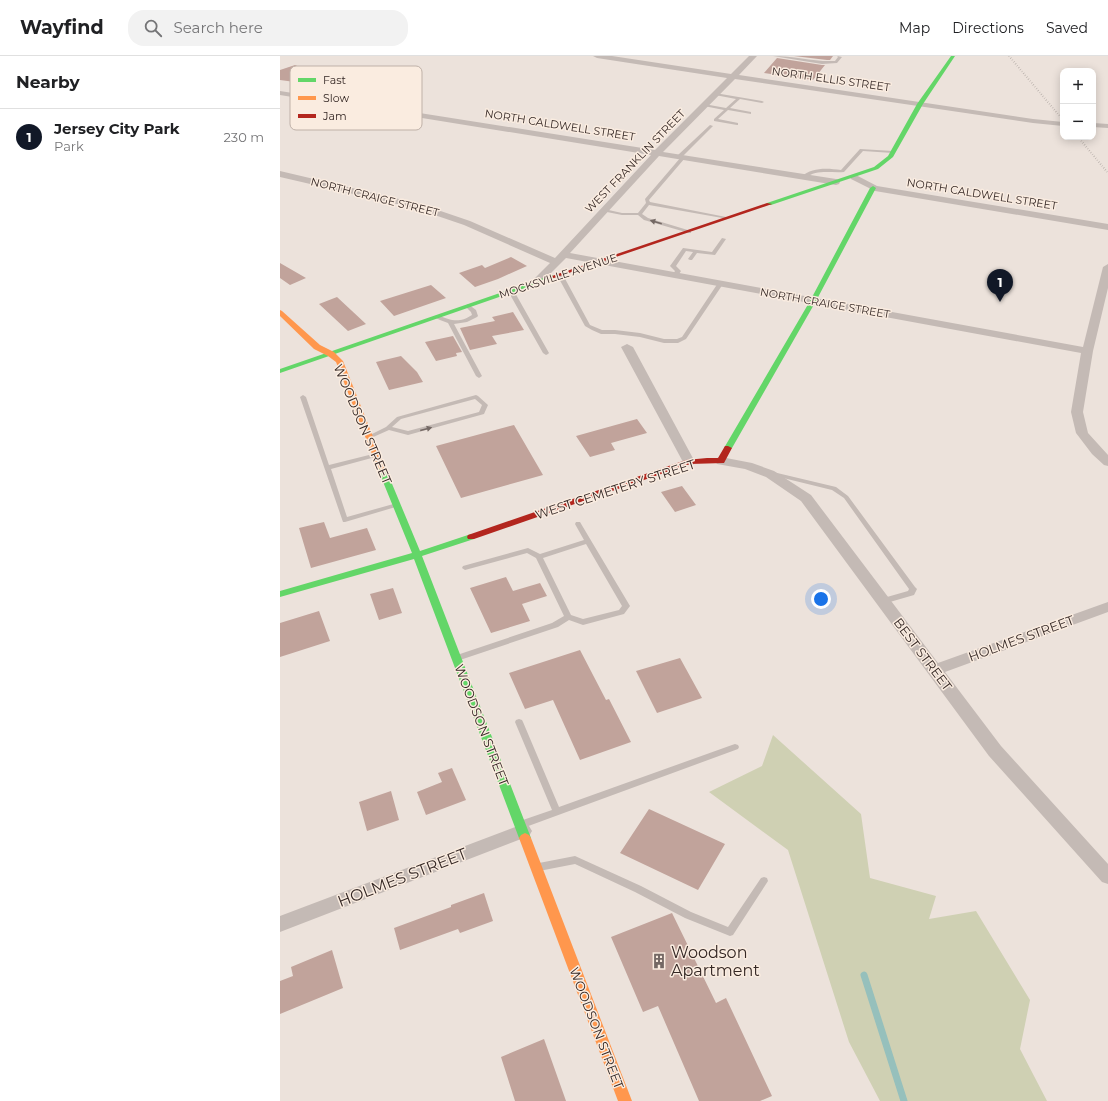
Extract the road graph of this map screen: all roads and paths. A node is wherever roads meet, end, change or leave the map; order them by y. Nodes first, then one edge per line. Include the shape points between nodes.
1 (597, 56) edge
2 (753, 56) edge
3 (775, 56) edge
4 (839, 56) edge
5 (953, 56) edge
6 (734, 76) junction
7 (280, 93) edge
8 (716, 94) junction
9 (290, 95) edge
10 (739, 98) junction
11 (762, 102) dead end
12 (920, 104) junction
13 (705, 105) junction
14 (727, 109) junction
15 (750, 113) dead end
16 (422, 116) edge
17 (738, 124) dead end
18 (1060, 124) edge
19 (711, 126) dead end
20 (893, 152) junction
21 (657, 153) junction
22 (682, 157) junction
23 (842, 171) junction
24 (280, 174) edge
25 (854, 176) junction
26 (803, 177) junction
27 (836, 182) junction
28 (873, 188) junction
29 (648, 203) junction
30 (604, 210) junction
31 (638, 214) junction
32 (728, 219) junction
33 (1108, 226) edge
34 (689, 232) junction
35 (724, 239) dead end
36 (696, 251) junction
37 (560, 259) junction
38 (690, 259) dead end
39 (598, 262) junction
40 (1108, 267) edge
41 (684, 268) dead end
42 (677, 273) junction
43 (560, 275) junction
44 (536, 282) junction
45 (720, 284) junction
46 (511, 291) junction
47 (814, 301) junction
48 (468, 306) junction
49 (280, 312) edge
50 (437, 317) junction
51 (451, 323) junction
52 (627, 347) dead end
53 (1087, 351) junction
54 (546, 353) dead end
55 (331, 354) junction
56 (280, 371) edge
57 (480, 376) dead end
58 (303, 397) dead end
59 (388, 428) junction
60 (369, 437) junction
61 (377, 455) junction
62 (721, 461) junction
63 (690, 462) junction
64 (1108, 462) edge
65 (327, 468) junction
66 (764, 472) junction
67 (397, 505) junction
68 (578, 524) dead end
69 (588, 541) junction
70 (417, 555) junction
71 (539, 557) junction
72 (465, 568) dead end
73 (280, 592) edge
74 (883, 601) junction
75 (1108, 607) edge
76 (568, 617) junction
77 (456, 658) junction
78 (935, 670) junction
79 (519, 722) dead end
80 (735, 747) dead end
81 (557, 812) junction
82 (522, 828) junction
83 (537, 867) junction
84 (1108, 876) edge
85 (764, 881) dead end
86 (280, 924) edge
87 (625, 1101) edge

1 - 6 street, NORTH ELLIS STREET
2 - 6 street, WEST FRANKLIN STREET
3 - 4 lane via 827,63 836,62
5 - 12 street
6 - 8 street, WEST FRANKLIN STREET
6 - 12 street, NORTH ELLIS STREET
7 - 9 street, NORTH CALDWELL STREET
8 - 10 lane
8 - 13 street, WEST FRANKLIN STREET
10 - 11 lane
10 - 14 lane
12 - 18 street, NORTH ELLIS STREET
12 - 20 street
13 - 14 lane
13 - 21 street, WEST FRANKLIN STREET
14 - 15 lane
14 - 17 lane via 715,120
16 - 21 street, NORTH CALDWELL STREET
19 - 22 lane
20 - 23 lane via 862,150
20 - 25 street via 880,167
21 - 22 street, NORTH CALDWELL STREET
21 - 30 street, WEST FRANKLIN STREET
22 - 26 street, NORTH CALDWELL STREET
22 - 29 lane via 646,200
23 - 25 lane
23 - 26 lane via 819,170 807,173
24 - 37 street, NORTH CRAIGE STREET via 417,206
25 - 27 street
25 - 28 street, NORTH CALDWELL STREET
26 - 27 street, NORTH CALDWELL STREET
27 - 32 street, MOCKSVILLE AVENUE
28 - 33 street, NORTH CALDWELL STREET
28 - 47 street
29 - 31 lane
29 - 32 lane
30 - 31 lane
30 - 37 street, WEST FRANKLIN STREET
34 -> 31 lane via 646,219
32 - 34 street, MOCKSVILLE AVENUE
34 - 39 street, MOCKSVILLE AVENUE
35 - 36 lane via 713,254
36 - 38 lane
36 - 42 lane via 685,249 673,266
37 - 39 street, NORTH CRAIGE STREET
37 - 44 street, WEST FRANKLIN STREET
39 - 42 street, NORTH CRAIGE STREET
39 - 43 street, MOCKSVILLE AVENUE
40 - 53 street
41 - 42 lane
42 - 45 street, NORTH CRAIGE STREET
43 - 44 street, MOCKSVILLE AVENUE
43 - 45 lane via 588,326 601,332 640,335 664,341 678,341 684,338
44 - 46 street, MOCKSVILLE AVENUE
45 - 47 street, NORTH CRAIGE STREET
46 - 48 street, MOCKSVILLE AVENUE
46 - 54 lane
47 - 53 street, NORTH CRAIGE STREET
47 - 62 street
48 - 50 street, MOCKSVILLE AVENUE
48 - 51 lane via 474,311 475,316
49 - 55 street via 317,347
50 - 51 lane
50 - 55 street, MOCKSVILLE AVENUE
51 - 57 lane
52 - 63 street
53 - 64 street via 1077,412 1082,433
55 - 56 street, MOCKSVILLE AVENUE
55 - 60 street, WOODSON STREET via 339,361
58 - 65 lane
59 -> 59 lane via 408,434 482,413 485,405 476,397 399,418
59 - 60 lane
60 - 61 street, WOODSON STREET
61 - 65 lane
61 - 67 street, WOODSON STREET
62 - 63 street, WEST CEMETERY STREET
62 - 66 street, BEST STREET
63 - 70 street, WEST CEMETERY STREET
65 - 67 lane via 345,520
66 - 74 street, BEST STREET via 806,498
66 - 74 lane via 834,488 846,497 913,589 911,592
67 - 70 street, WOODSON STREET
68 - 69 lane
69 - 71 lane
69 - 76 lane via 626,606 621,612 583,622
70 - 73 street, WEST CEMETERY STREET
70 - 77 street, WOODSON STREET
71 - 72 lane via 528,550
71 - 76 lane
74 - 78 street, BEST STREET
75 - 78 street, HOLMES STREET
76 - 77 lane via 555,625
77 - 82 street, WOODSON STREET
78 - 84 street, BEST STREET via 995,751
79 - 81 lane
80 - 81 lane
81 - 82 lane
82 - 83 street, WOODSON STREET
82 - 86 street, HOLMES STREET
83 - 85 lane via 575,860 688,915 730,932
83 - 87 street, WOODSON STREET

